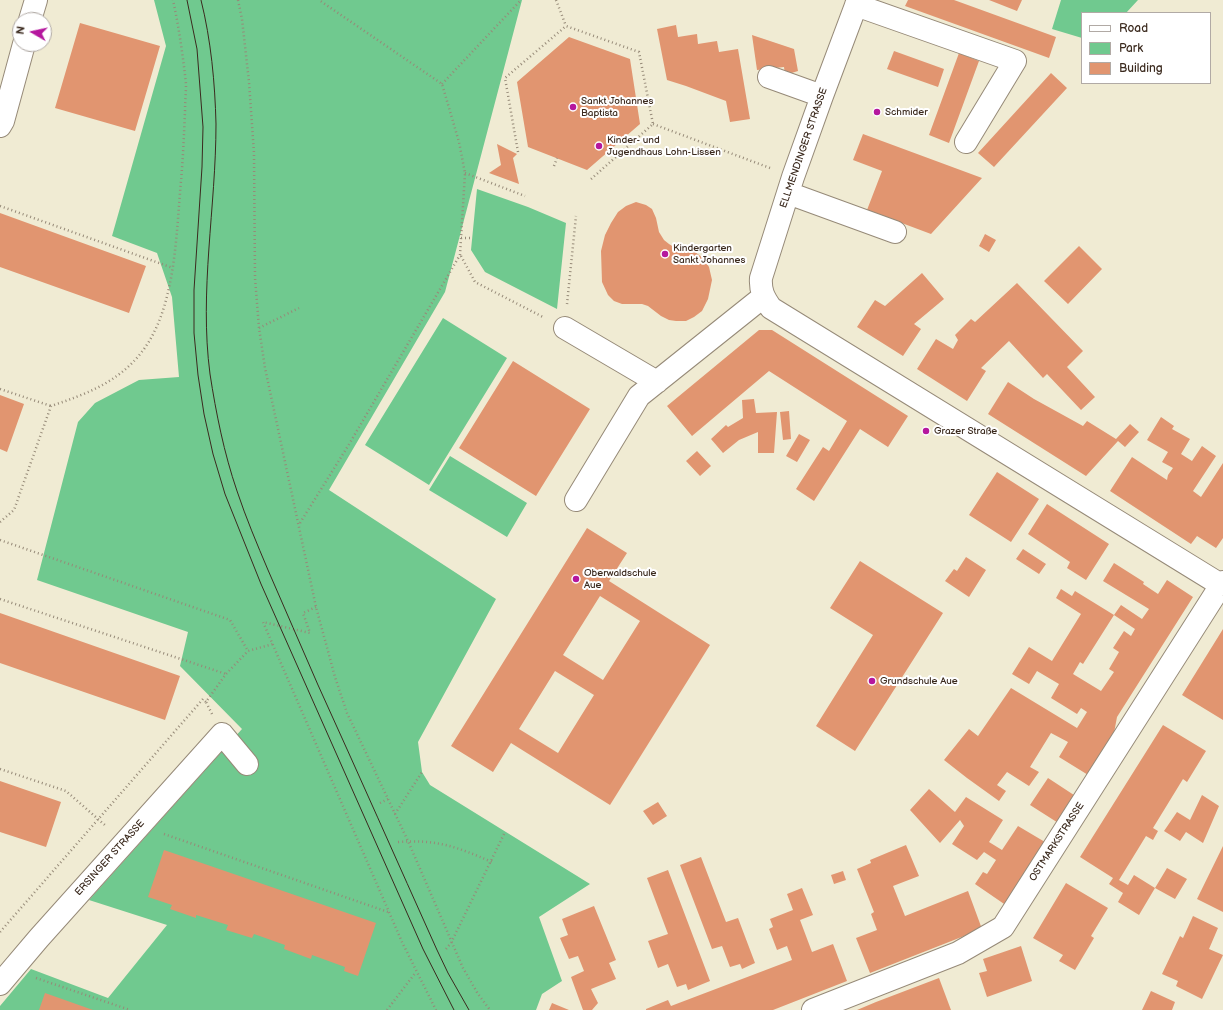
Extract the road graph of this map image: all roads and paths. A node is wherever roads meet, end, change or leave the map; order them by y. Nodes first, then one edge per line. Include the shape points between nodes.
1 (36, 0) edge
2 (173, 0) edge
3 (238, 0) edge
4 (318, 0) edge
5 (521, 0) edge
6 (556, 0) edge
7 (857, 2) edge
8 (32, 12) edge
9 (566, 26) junction
10 (22, 52) edge
11 (769, 77) dead end
12 (442, 84) junction
13 (822, 96) junction
14 (653, 124) junction
15 (0, 126) edge
16 (966, 142) dead end
17 (518, 152) dead end
18 (557, 158) dead end
19 (554, 166) dead end
20 (465, 174) junction
21 (590, 180) dead end
22 (791, 185) junction
23 (525, 196) dead end
24 (0, 206) edge
25 (576, 216) dead end
26 (895, 232) dead end
27 (461, 238) junction
28 (472, 238) dead end
29 (460, 255) junction
30 (173, 268) junction
31 (763, 297) junction
32 (299, 308) dead end
33 (259, 328) junction
34 (565, 328) junction
35 (657, 382) junction
36 (0, 389) edge
37 (51, 406) junction
38 (576, 500) dead end
39 (0, 522) edge
40 (299, 523) junction
41 (0, 540) edge
42 (1222, 584) edge
43 (0, 599) edge
44 (316, 607) junction
45 (273, 644) junction
46 (248, 651) junction
47 (226, 674) junction
48 (206, 702) junction
49 (222, 734) junction
50 (247, 764) dead end
51 (0, 769) edge
52 (422, 772) dead end
53 (388, 799) junction
54 (380, 803) dead end
55 (395, 815) junction
56 (98, 819) junction
57 (506, 832) dead end
58 (164, 835) dead end
59 (408, 841) junction
60 (398, 842) dead end
61 (492, 862) junction
62 (388, 912) junction
63 (0, 932) edge
64 (452, 943) junction
65 (446, 949) dead end
66 (416, 972) junction
67 (6, 977) edge
68 (130, 1010) edge
69 (387, 1010) edge
70 (436, 1010) edge
71 (490, 1010) edge
72 (813, 1010) edge

1 - 8 street
2 - 30 path via 186,86 184,146
3 - 33 path via 249,82 254,153 255,278
4 - 12 path
5 - 12 path
6 - 9 path
7 - 13 street, ELLMENDINGER STRASSE
7 - 16 street via 1015,61
9 - 14 path via 640,52
9 - 17 path via 505,78
10 - 15 street
11 - 13 street
12 - 20 path via 459,142
13 - 22 street, ELLMENDINGER STRASSE
14 - 21 path
14 - 22 path
18 - 19 path
20 - 23 path
20 - 27 path
22 - 26 street
22 - 31 street, ELLMENDINGER STRASSE via 760,278
24 - 30 path
25 - 34 path
27 - 28 path
27 - 29 path
29 - 34 path via 475,282
29 - 40 path via 352,439
30 - 37 path via 155,330 142,352 125,371 102,386
31 - 35 street
31 - 42 street via 771,308
32 - 33 path
33 - 40 path via 265,368
34 - 35 street
35 - 38 street via 639,396
36 - 37 path
37 - 39 path via 14,510
40 - 44 path
41 - 46 path via 230,620
42 - 72 street, OSTMARKSTRASSE via 1003,927 958,953
43 - 47 path
44 - 45 path via 303,612 310,633 263,622
44 - 53 path via 347,713
45 - 46 path
45 - 62 path
46 - 47 path
47 - 48 path
48 - 49 path
48 - 56 path via 203,699
49 - 50 street
49 - 67 street, ERSINGER STRASSE
51 - 56 path via 66,791
52 - 55 path
53 - 54 path
53 - 55 path
55 - 59 path
56 - 63 path
57 - 61 path
58 - 62 path
59 - 60 path
59 - 61 path via 445,844
59 - 64 path
61 - 64 path
62 - 66 path
64 - 65 path
64 - 71 path via 463,968
66 - 69 path
66 - 70 path
67 - 68 path

